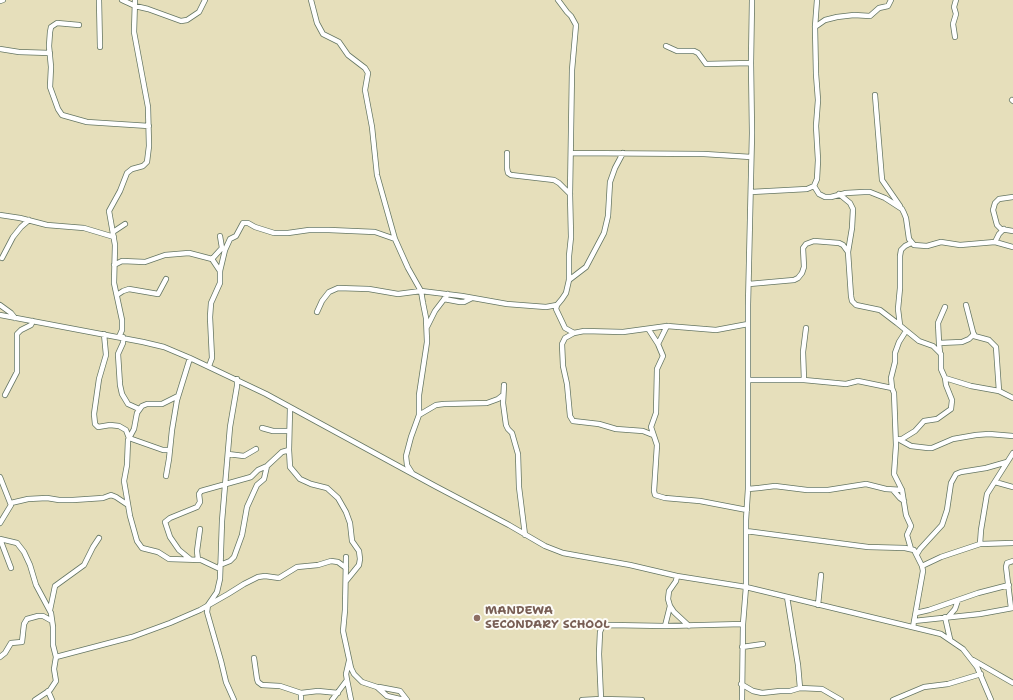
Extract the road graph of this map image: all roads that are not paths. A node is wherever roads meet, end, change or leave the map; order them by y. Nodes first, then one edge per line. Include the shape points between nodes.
1 (3, 0) edge
2 (99, 0) edge
3 (122, 0) edge
4 (135, 0) edge
5 (205, 0) edge
6 (311, 0) edge
7 (558, 0) edge
8 (752, 0) edge
9 (817, 0) edge
10 (891, 0) edge
11 (956, 0) edge
12 (0, 1) edge
13 (135, 6) junction
14 (79, 25) dead end
15 (815, 27) junction
16 (955, 37) dead end
17 (666, 46) dead end
18 (100, 47) dead end
19 (0, 49) edge
20 (50, 53) junction
21 (751, 63) junction
22 (875, 95) dead end
23 (149, 126) junction
24 (507, 153) dead end
25 (571, 153) junction
26 (623, 153) junction
27 (751, 157) junction
28 (814, 186) junction
29 (751, 192) junction
30 (570, 194) junction
31 (839, 194) junction
32 (1013, 197) edge
33 (902, 209) junction
34 (0, 215) edge
35 (29, 220) junction
36 (125, 224) dead end
37 (1004, 230) junction
38 (1013, 231) edge
39 (113, 235) junction
40 (220, 236) dead end
41 (395, 239) junction
42 (995, 242) junction
43 (911, 243) junction
44 (1013, 247) edge
45 (848, 252) junction
46 (2, 258) dead end
47 (212, 259) junction
48 (114, 265) junction
49 (220, 271) junction
50 (166, 279) dead end
51 (569, 280) junction
52 (749, 284) junction
53 (421, 291) junction
54 (448, 294) junction
55 (117, 295) junction
56 (473, 298) junction
57 (444, 299) junction
58 (0, 305) edge
59 (557, 305) junction
60 (966, 306) dead end
61 (945, 307) dead end
62 (317, 312) dead end
63 (0, 315) edge
64 (15, 318) junction
65 (33, 321) junction
66 (748, 324) junction
67 (900, 325) junction
68 (667, 326) junction
69 (427, 328) junction
70 (806, 328) dead end
71 (649, 330) junction
72 (906, 331) junction
73 (574, 332) junction
74 (104, 334) junction
75 (974, 334) junction
76 (121, 337) junction
77 (939, 343) junction
78 (658, 344) junction
79 (941, 354) junction
80 (190, 358) junction
81 (209, 366) junction
82 (945, 378) junction
83 (237, 379) junction
84 (748, 380) junction
85 (804, 380) junction
86 (504, 385) dead end
87 (892, 388) junction
88 (998, 391) junction
89 (5, 395) dead end
90 (503, 395) junction
91 (178, 396) junction
92 (1013, 398) edge
93 (290, 408) junction
94 (139, 409) junction
95 (420, 414) junction
96 (262, 428) dead end
97 (289, 431) junction
98 (653, 435) junction
99 (1013, 436) edge
100 (129, 438) junction
101 (898, 439) junction
102 (256, 449) dead end
103 (170, 450) junction
104 (289, 450) junction
105 (1013, 453) edge
106 (228, 454) junction
107 (1007, 462) junction
108 (267, 466) junction
109 (413, 474) junction
110 (166, 476) dead end
111 (0, 477) edge
112 (995, 482) junction
113 (226, 483) junction
114 (1013, 487) edge
115 (748, 489) junction
116 (893, 490) junction
117 (902, 490) junction
118 (904, 501) junction
119 (11, 503) junction
120 (128, 505) junction
121 (747, 510) junction
122 (0, 523) edge
123 (200, 529) dead end
124 (746, 531) junction
125 (525, 535) junction
126 (99, 538) dead end
127 (0, 539) edge
128 (1013, 543) edge
129 (980, 544) junction
130 (911, 549) junction
131 (917, 554) junction
132 (346, 557) dead end
133 (190, 559) junction
134 (198, 560) junction
135 (1013, 561) edge
136 (922, 566) junction
137 (220, 567) junction
138 (11, 568) dead end
139 (346, 568) junction
140 (821, 575) dead end
141 (677, 576) junction
142 (346, 581) junction
143 (1009, 585) junction
144 (746, 587) junction
145 (787, 597) junction
146 (958, 600) junction
147 (208, 605) junction
148 (818, 605) junction
149 (670, 606) junction
150 (1012, 608) edge
151 (50, 610) junction
152 (916, 613) junction
153 (947, 617) junction
154 (52, 621) junction
155 (914, 621) junction
156 (742, 624) junction
157 (665, 626) junction
158 (689, 626) junction
159 (913, 627) junction
160 (950, 639) junction
161 (763, 644) dead end
162 (742, 647) junction
163 (0, 657) edge
164 (56, 657) junction
165 (254, 658) dead end
166 (972, 659) junction
167 (349, 660) junction
168 (981, 674) junction
169 (1013, 678) edge
170 (1007, 679) junction
171 (347, 680) junction
172 (1013, 683) edge
173 (741, 684) junction
174 (377, 687) junction
175 (800, 688) junction
176 (48, 691) junction
177 (301, 693) junction
178 (338, 694) junction
179 (601, 699) junction
180 (35, 700) edge
181 (52, 700) edge
182 (234, 700) edge
183 (301, 700) edge
184 (332, 700) edge
185 (351, 700) edge
186 (406, 700) edge
187 (582, 700) edge
188 (642, 700) edge
189 (742, 700) edge
190 (841, 700) edge
191 (893, 700) edge
192 (991, 700) edge

1 - 12 street
2 - 18 street
3 - 13 street
4 - 13 street
5 - 13 street via 199,12 181,21
6 - 41 street via 323,34 339,42 348,55 368,73 365,90 376,169
7 - 25 street via 576,25 572,65
8 - 21 street
9 - 15 street
10 - 15 street via 888,6 880,8 870,16 837,17 825,20
11 - 16 street via 953,24
13 - 23 street via 134,32 148,107
14 - 20 street via 54,25 50,32
15 - 28 street via 818,160
17 - 21 street via 677,51 698,53 706,64
19 - 20 street
20 - 23 street via 51,91 62,115 107,124
21 - 27 street
22 - 33 street via 882,180
23 - 39 street via 147,162 127,173 110,208
24 - 30 street via 507,168 511,175 554,180
25 - 26 street
25 - 30 street
26 - 27 street via 724,154
26 - 51 street via 610,182 604,233 586,267
27 - 29 street
28 - 29 street via 800,190
28 - 31 street via 819,194 825,197
29 - 52 street
30 - 51 street via 572,223
31 - 33 street via 870,192
31 - 45 street via 853,208
32 - 37 street via 999,199 993,207 997,226
33 - 43 street
34 - 35 street
35 - 39 street
35 - 46 street via 13,236
36 - 39 street
37 - 38 street
37 - 42 street
39 - 48 street
40 - 47 street via 222,248
41 - 49 street via 375,232 309,230 274,233 246,222 242,224 236,236 230,239 222,257
41 - 53 street
42 - 43 street via 960,245 941,242 920,246
42 - 44 street
43 - 67 street via 901,250 900,256
45 - 52 street via 839,243 814,241 803,248 804,266 798,278
45 - 67 street via 852,301 856,305 880,310
47 - 48 street via 189,253 145,262 122,261
47 - 49 street
48 - 55 street
49 - 81 street via 221,280 210,310 212,358
50 - 55 street via 158,294 129,289
51 - 59 street via 566,293
52 - 66 street
53 - 54 street
53 - 62 street via 398,294 369,289 338,288 329,292
53 - 69 street
54 - 56 street
54 - 57 street
55 - 76 street via 122,320
56 - 57 street via 464,302
56 - 59 street via 508,304 546,307
57 - 69 street
58 - 64 street
59 - 73 street via 556,309 565,328
60 - 75 street
61 - 77 street via 938,323
63 - 64 street
64 - 65 street
65 - 74 street
65 - 89 street via 17,334 17,372
66 - 68 street via 716,330
66 - 84 street
67 - 72 street
68 - 71 street
68 - 78 street
69 - 95 street via 419,395
70 - 85 street via 803,352
71 - 73 street
71 - 78 street
72 - 79 street via 919,341 933,346
72 - 87 street via 895,352
73 - 98 street via 565,338 562,344 571,419 616,430 638,430
74 - 76 street
74 - 100 street via 106,355 99,379 94,421 98,426 119,426 126,430
75 - 77 street via 962,342
75 - 88 street via 976,337 989,340 996,347
76 - 80 street via 159,345
76 - 94 street via 123,343 118,354 122,394 128,404
77 - 79 street
78 - 98 street via 663,356 656,376 656,412 651,427
79 - 82 street via 941,369
80 - 81 street
80 - 91 street
81 - 83 street
82 - 88 street
82 - 101 street via 952,400 951,409 937,419 924,421 915,431
83 - 93 street
83 - 106 street
84 - 85 street
84 - 115 street
85 - 87 street via 846,384 858,381
86 - 90 street
87 - 101 street
88 - 92 street
90 - 95 street via 487,403 436,405
90 - 125 street via 506,425 512,433 518,454
91 - 94 street via 167,402 148,404
91 - 103 street
93 - 97 street
93 - 109 street
94 - 100 street
95 - 109 street via 406,456
96 - 97 street
97 - 104 street
98 - 121 street via 657,446 655,495
99 - 101 street via 976,435 953,439 932,448 913,447
100 - 103 street
100 - 120 street via 124,481
101 - 117 street via 894,474
102 - 106 street via 244,456
103 - 110 street
104 - 108 street via 282,452
104 - 142 street via 289,464 296,475 311,484 327,488 338,498 346,512 352,541 359,551 360,562
105 - 107 street
106 - 113 street
107 - 112 street
107 - 131 street via 956,474 951,483 942,525
108 - 113 street via 248,478
108 - 137 street via 264,479 256,484 247,507 242,535 235,554 230,561
109 - 125 street
111 - 119 street
112 - 114 street
112 - 129 street via 987,494
113 - 133 street via 201,491 197,507 165,522 170,537 179,550
113 - 137 street
115 - 116 street via 775,486 828,490 866,484
115 - 121 street
116 - 117 street
116 - 118 street
117 - 118 street
118 - 130 street via 911,526 907,535
119 - 120 street via 28,499 73,500 112,495
119 - 122 street
120 - 133 street via 140,547 158,552 169,559
121 - 124 street
123 - 134 street
124 - 130 street via 868,547
124 - 144 street
125 - 141 street via 563,554
126 - 151 street via 84,565 55,586
127 - 138 street
127 - 151 street via 17,543 24,552 38,591
128 - 129 street
129 - 136 street
130 - 131 street
131 - 136 street
132 - 139 street
133 - 134 street
134 - 137 street
135 - 143 street via 1006,565
136 - 152 street
137 - 147 street via 219,586
139 - 142 street
139 - 147 street via 338,562 331,562 297,567 279,578 258,577
140 - 148 street
141 - 144 street
141 - 149 street via 668,595
142 - 167 street via 343,631
143 - 146 street
143 - 150 street
144 - 145 street
144 - 156 street
145 - 148 street
145 - 175 street
146 - 152 street
146 - 153 street via 955,609
147 - 164 street via 189,616 132,637
147 - 182 street via 207,615 226,682
148 - 159 street
149 - 157 street
149 - 158 street
150 - 153 street
151 - 154 street
152 - 155 street
153 - 155 street
153 - 160 street
154 - 163 street via 43,616 27,620 23,626 22,642 11,643
154 - 164 street
155 - 159 street
156 - 158 street
156 - 162 street
157 - 158 street
157 - 179 street via 602,627
159 - 160 street
160 - 166 street
161 - 162 street
162 - 173 street
164 - 176 street via 56,681
165 - 177 street via 259,683
166 - 168 street
166 - 170 street
167 - 171 street
167 - 174 street via 357,678
168 - 191 street via 948,684 924,687
168 - 192 street
169 - 170 street
170 - 172 street
171 - 178 street
171 - 185 street
173 - 175 street via 762,693
173 - 189 street
174 - 186 street via 387,696
174 - 186 street via 400,691
175 - 190 street via 824,690
176 - 180 street
176 - 181 street
177 - 178 street via 318,691
177 - 183 street
178 - 184 street
179 - 187 street
179 - 188 street

